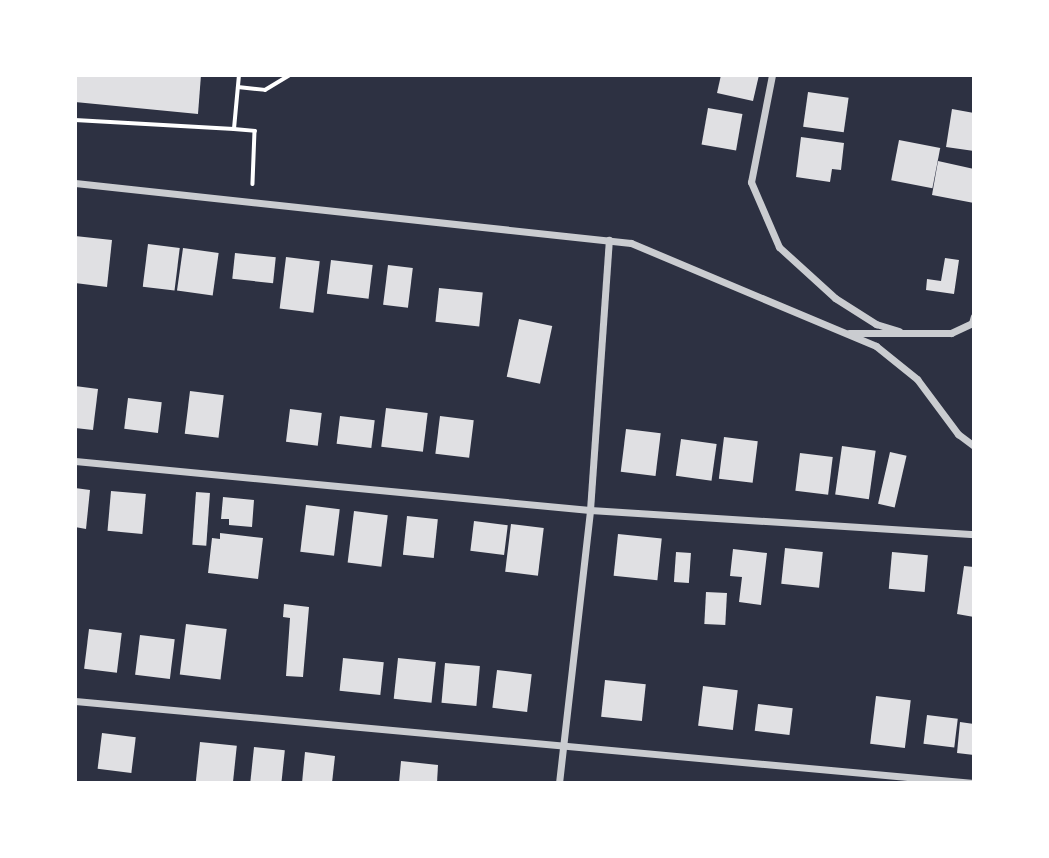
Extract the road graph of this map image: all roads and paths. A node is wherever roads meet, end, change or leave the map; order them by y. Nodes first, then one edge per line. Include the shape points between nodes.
1 (239, 75) edge
2 (290, 75) edge
3 (772, 75) edge
4 (238, 87) junction
5 (75, 120) edge
6 (234, 129) junction
7 (75, 183) edge
8 (253, 184) dead end
9 (610, 240) junction
10 (974, 316) edge
11 (899, 331) junction
12 (844, 333) junction
13 (974, 446) edge
14 (75, 461) edge
15 (590, 510) junction
16 (974, 534) edge
17 (75, 701) edge
18 (564, 748) junction
19 (559, 783) edge
20 (973, 783) edge

1 - 4 path
2 - 4 path via 265,90
3 - 11 street via 751,182 779,247 835,299 876,324
4 - 6 path
5 - 6 path
6 - 8 path via 255,131
7 - 9 street
9 - 12 street via 631,243
9 - 15 street
10 - 11 street via 972,323 951,333
11 - 12 street
12 - 13 street via 876,346 917,379 958,434
14 - 15 street
15 - 16 street
15 - 18 street
17 - 18 street
18 - 19 street
18 - 20 street

